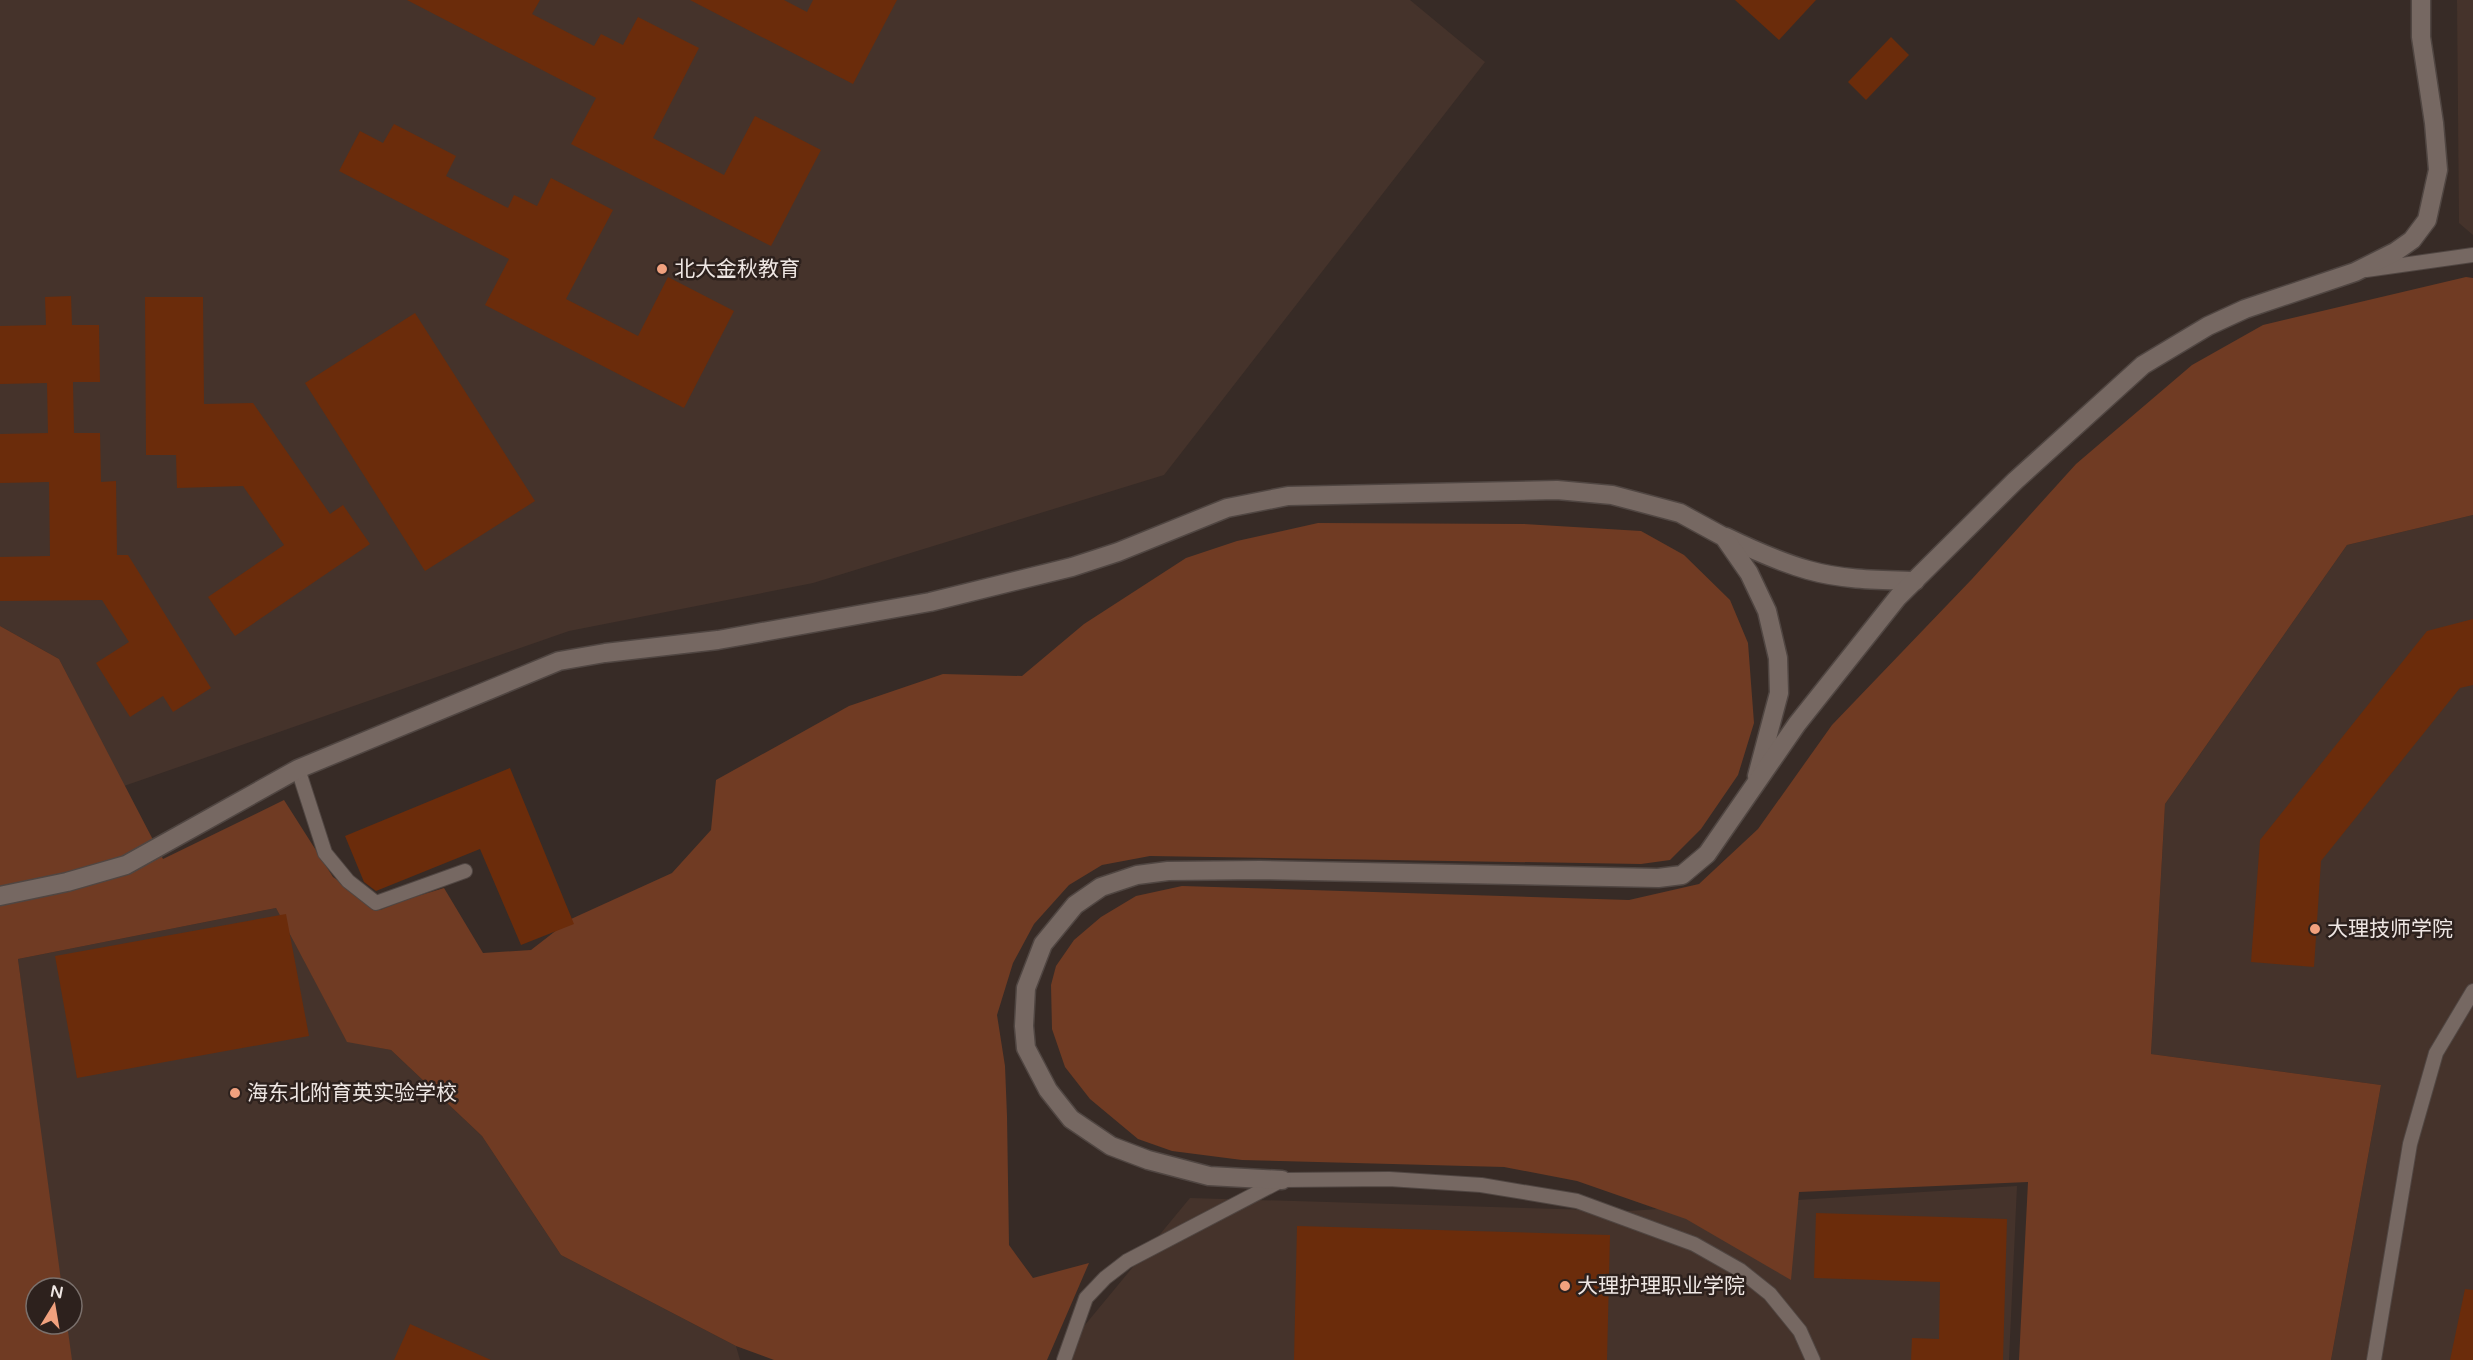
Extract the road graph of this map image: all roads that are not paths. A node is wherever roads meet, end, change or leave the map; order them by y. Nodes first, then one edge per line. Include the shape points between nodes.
1 (2421, 0) edge
2 (2473, 255) edge
3 (2355, 272) junction
4 (1724, 537) junction
5 (1915, 581) junction
6 (298, 769) junction
7 (1753, 790) junction
8 (465, 871) dead end
9 (0, 896) edge
10 (2473, 992) edge
11 (1282, 1180) junction
12 (1064, 1360) edge
13 (1812, 1360) edge
14 (2374, 1360) edge

1 - 3 street via 2421,36 2438,170 2432,201 2427,220 2412,240
2 - 3 lane
3 - 5 street via 2245,309 2143,365 2015,482
4 - 5 street via 1810,571 1860,579
4 - 6 street via 1680,513 1612,495 1557,490 1288,496 1227,508 1072,567 930,602 718,640 559,661
4 - 7 street via 1749,573 1767,611 1778,658 1779,693
5 - 7 street via 1797,724
6 - 8 lane via 325,853 348,881 376,903
6 - 9 street via 126,865
7 - 11 street via 1707,854 1682,875 1658,878 1168,871 1137,875 1101,887 1075,905 1043,944 1026,988 1026,1048 1048,1090 1071,1119 1111,1146 1209,1176
10 - 14 lane via 2436,1053 2410,1144
11 - 12 lane via 1127,1261 1105,1278 1086,1298
11 - 13 lane via 1389,1179 1481,1185 1576,1201 1694,1244 1740,1270 1770,1294 1800,1331

